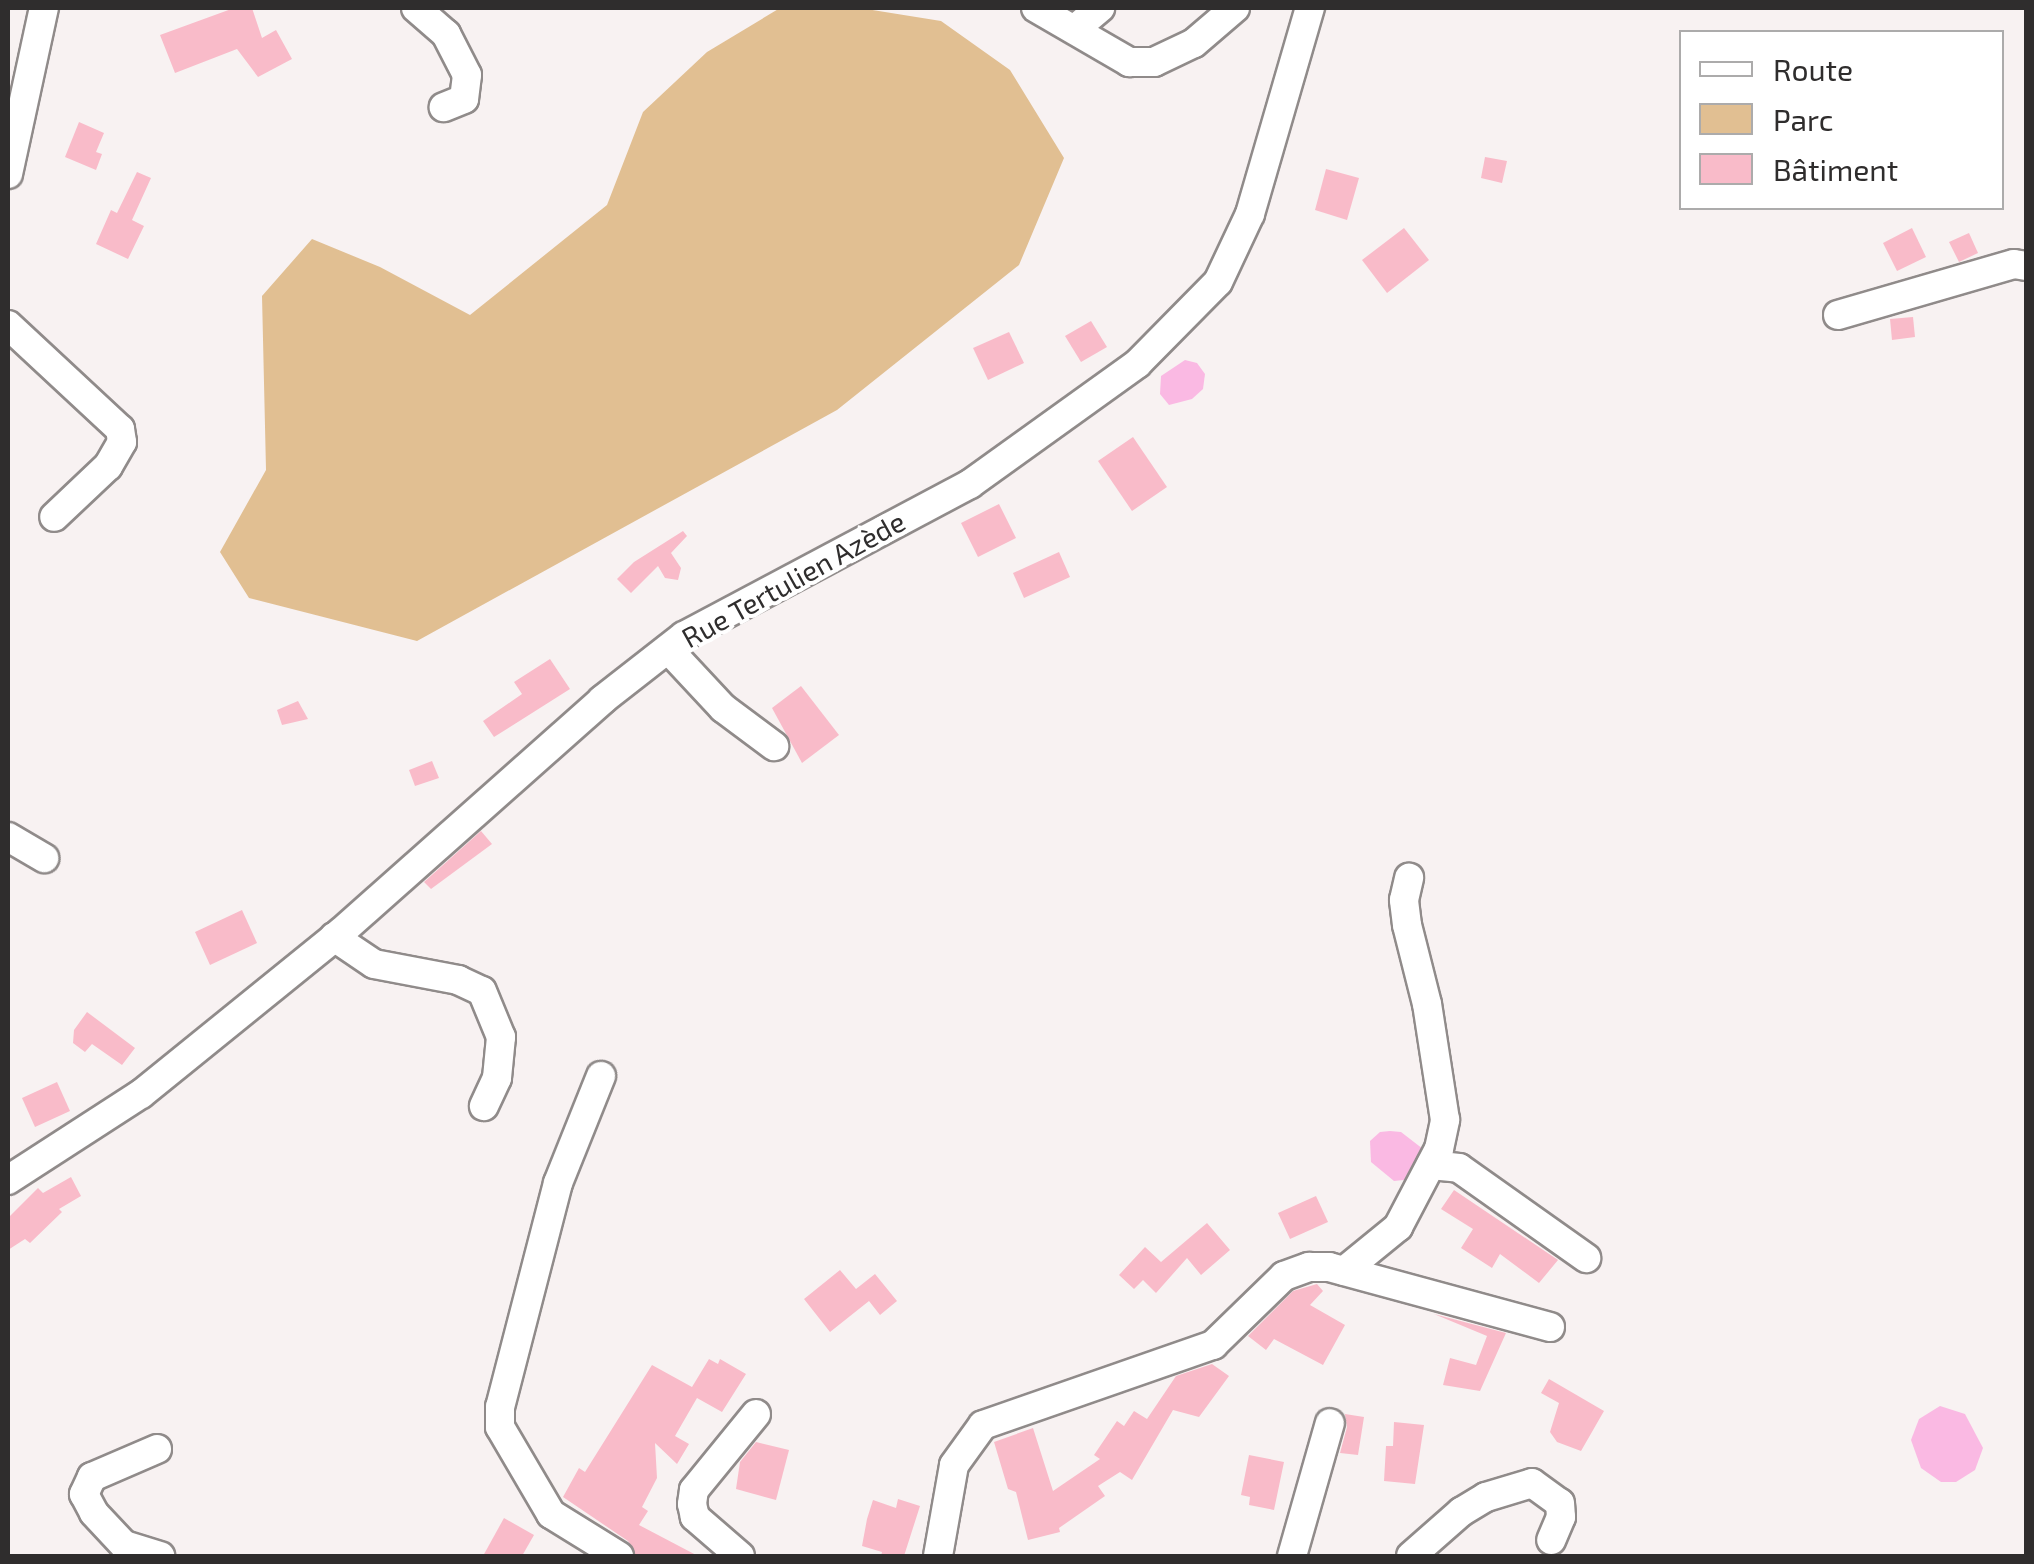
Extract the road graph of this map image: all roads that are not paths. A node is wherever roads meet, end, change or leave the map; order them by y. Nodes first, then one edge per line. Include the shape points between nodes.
1 (44, 8) edge
2 (416, 8) edge
3 (1036, 8) edge
4 (1100, 8) edge
5 (1234, 8) edge
6 (1310, 8) edge
7 (1075, 29) junction
8 (444, 107) dead end
9 (8, 174) edge
10 (2026, 266) edge
11 (1838, 314) dead end
12 (8, 325) edge
13 (54, 517) dead end
14 (668, 648) junction
15 (774, 746) dead end
16 (8, 837) edge
17 (44, 858) dead end
18 (1409, 878) dead end
19 (334, 937) junction
20 (600, 1076) dead end
21 (484, 1106) dead end
22 (1431, 1166) junction
23 (8, 1180) edge
24 (1586, 1258) dead end
25 (1344, 1271) junction
26 (1550, 1327) dead end
27 (756, 1414) dead end
28 (1330, 1423) dead end
29 (157, 1449) dead end
30 (1551, 1540) dead end
31 (160, 1556) edge
32 (619, 1556) edge
33 (740, 1556) edge
34 (938, 1556) edge
35 (1292, 1556) edge
36 (1410, 1556) edge

1 - 9 street
2 - 8 street via 446,34 467,74 464,99
3 - 7 street
4 - 7 street
5 - 7 street via 1194,43 1154,62 1129,62
6 - 14 street, Rue Tertulien Azède via 1250,214 1218,282 1137,364 970,484
10 - 11 street
12 - 13 street via 120,430 122,442 108,466
14 - 15 street via 723,708
14 - 19 street, Rue Tertulien Azède
16 - 17 street
18 - 22 street via 1407,924 1445,1120
19 - 21 street via 374,964 482,990 501,1037 497,1078
19 - 23 street, Rue Tertulien Azède via 141,1094
20 - 32 street via 558,1183 500,1427 550,1514
22 - 24 street via 1460,1168
22 - 25 street via 1386,1241
25 - 26 street
25 - 34 street via 1310,1267 1284,1276 1213,1345 983,1425 954,1465
27 - 33 street via 694,1490 692,1504 695,1517
28 - 35 street
29 - 31 street via 92,1477 84,1494 124,1544
30 - 36 street via 1560,1503 1532,1483 1462,1512

